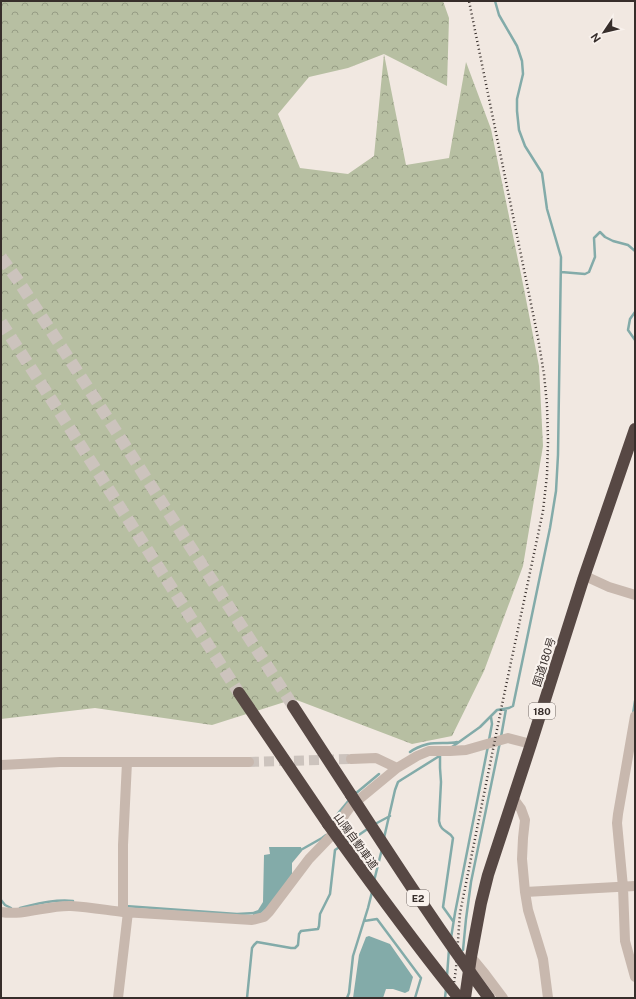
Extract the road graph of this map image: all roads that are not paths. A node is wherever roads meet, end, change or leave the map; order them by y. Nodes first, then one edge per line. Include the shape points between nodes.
1 (635, 429) edge
2 (585, 576) junction
3 (635, 595) edge
4 (239, 693) tunnel mouth
5 (293, 706) tunnel mouth
6 (635, 716) edge
7 (531, 744) junction
8 (351, 759) tunnel mouth
9 (127, 762) junction
10 (249, 762) tunnel mouth
11 (1, 765) edge
12 (398, 768) junction
13 (513, 798) junction
14 (635, 886) edge
15 (623, 887) junction
16 (525, 892) junction
17 (124, 908) junction
18 (1, 912) edge
19 (471, 957) junction
20 (635, 977) edge
21 (118, 998) edge
22 (459, 998) edge
23 (465, 998) edge
24 (489, 998) edge
25 (503, 998) edge
26 (548, 998) edge

1 - 2 highway, 国道180号 / 180
2 - 3 street
2 - 7 highway, 国道180号 / 180
4 - 22 highway, 山陽自動車道 / E2, bridge via 379,895
5 - 24 highway, 山陽自動車道 / E2, bridge via 404,876
6 - 15 street via 617,823
7 - 12 street via 508,738 466,750 430,751
7 - 13 highway, 国道180号 / 180
8 - 12 street via 376,758
9 - 10 street
9 - 11 street
9 - 17 street
12 - 17 street via 351,806 332,835 309,858 264,917 252,920
13 - 16 street via 521,808 525,820 522,858
13 - 19 highway, 国道180号 / 180 via 488,875
14 - 15 street
15 - 16 street
15 - 20 street via 626,941
16 - 26 street via 543,959
17 - 18 street via 61,906 16,913
17 - 21 street
19 - 23 highway, 国道180号 / 180
19 - 25 street

